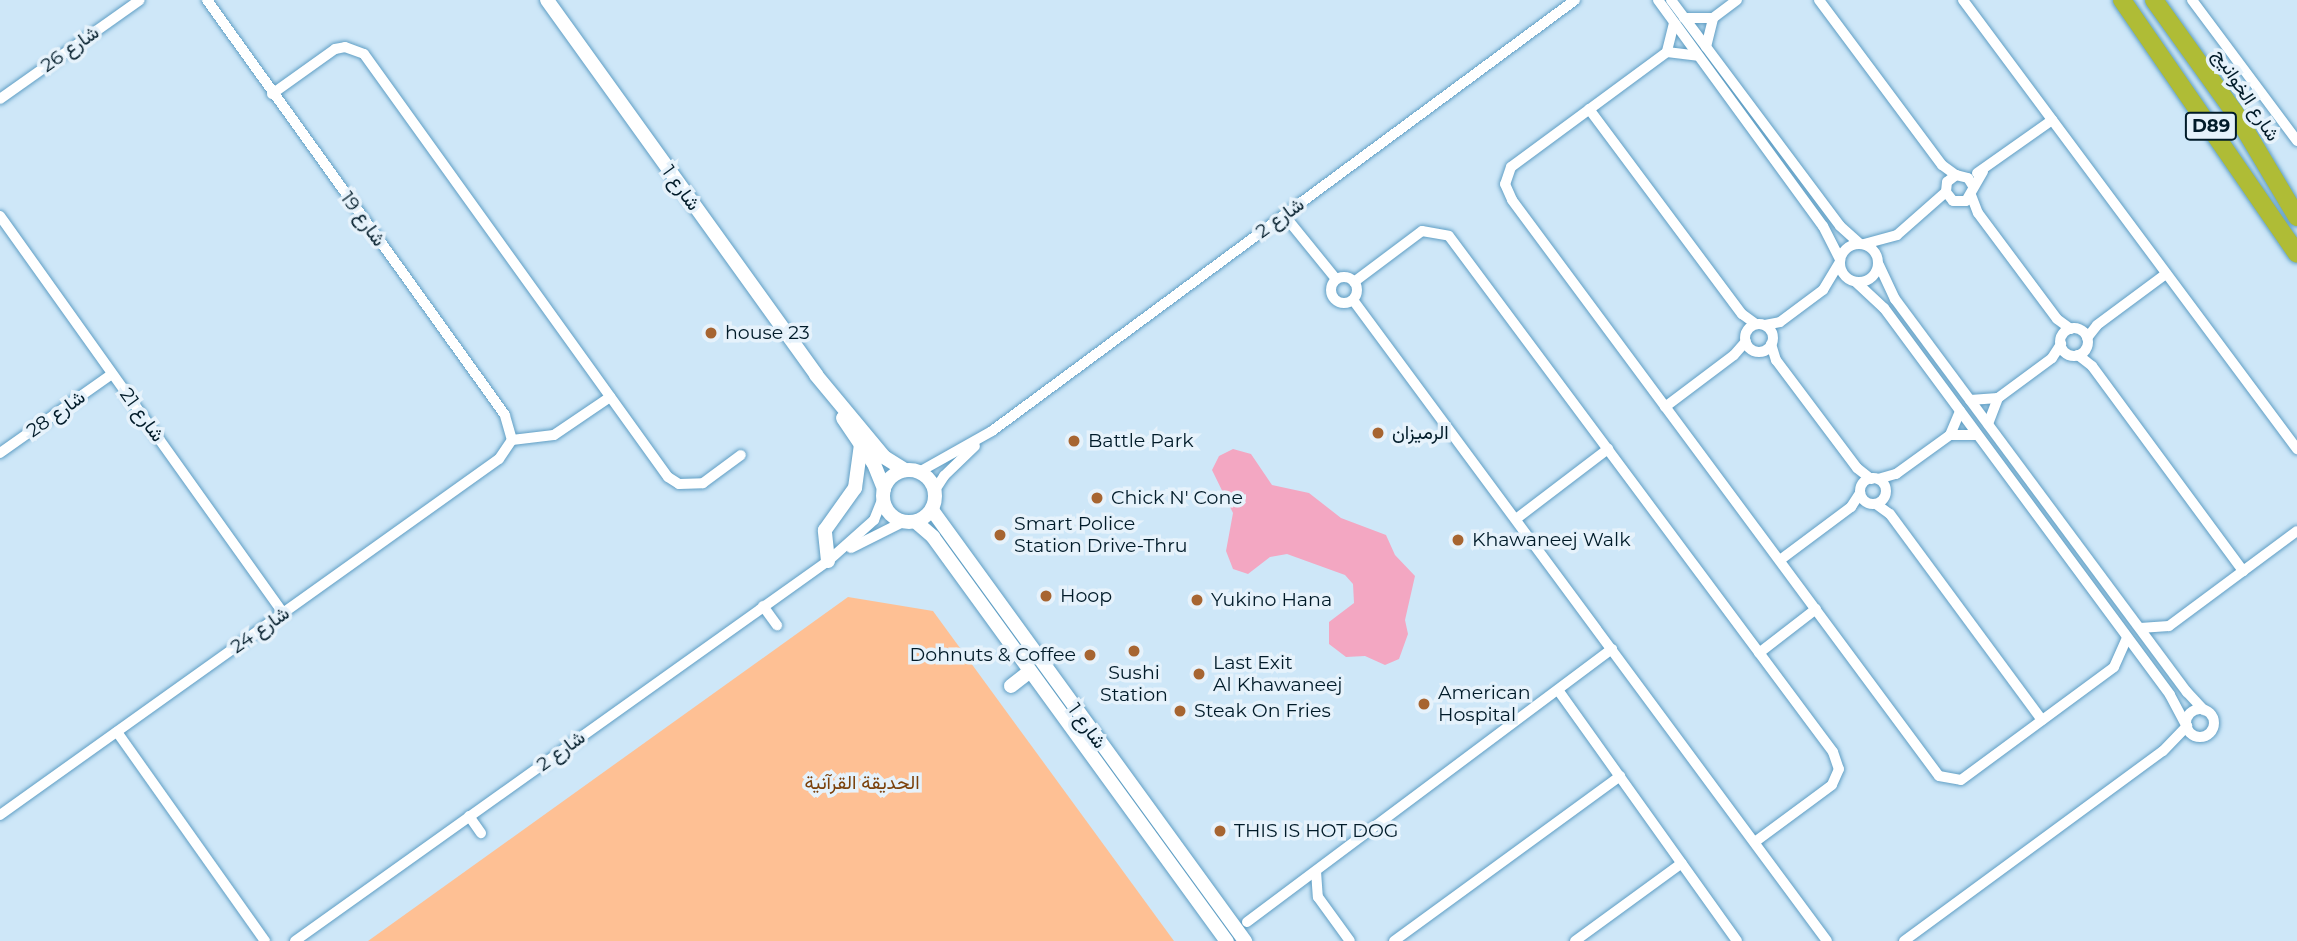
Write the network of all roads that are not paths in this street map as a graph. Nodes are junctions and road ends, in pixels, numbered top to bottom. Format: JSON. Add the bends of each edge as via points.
{"nodes":[{"id":1,"x":140,"y":0,"type":"edge"},
{"id":2,"x":207,"y":0,"type":"edge"},
{"id":3,"x":547,"y":0,"type":"edge"},
{"id":4,"x":1575,"y":0,"type":"edge"},
{"id":5,"x":1658,"y":0,"type":"edge"},
{"id":6,"x":1671,"y":0,"type":"edge"},
{"id":7,"x":1737,"y":0,"type":"edge"},
{"id":8,"x":1819,"y":0,"type":"edge"},
{"id":9,"x":1963,"y":0,"type":"edge"},
{"id":10,"x":2122,"y":0,"type":"edge"},
{"id":11,"x":2154,"y":0,"type":"edge"},
{"id":12,"x":2192,"y":0,"type":"edge"},
{"id":13,"x":1713,"y":18,"type":"junction"},
{"id":14,"x":1679,"y":20,"type":"junction"},
{"id":15,"x":1706,"y":47,"type":"junction"},
{"id":16,"x":1667,"y":52,"type":"junction"},
{"id":17,"x":1699,"y":57,"type":"junction"},
{"id":18,"x":272,"y":94,"type":"junction"},
{"id":19,"x":0,"y":99,"type":"edge"},
{"id":20,"x":1589,"y":109,"type":"junction"},
{"id":21,"x":2052,"y":120,"type":"junction"},
{"id":22,"x":2297,"y":141,"type":"edge"},
{"id":23,"x":1959,"y":189,"type":"junction"},
{"id":24,"x":2279,"y":189,"type":"junction"},
{"id":25,"x":2297,"y":204,"type":"edge"},
{"id":26,"x":1287,"y":213,"type":"junction"},
{"id":27,"x":0,"y":216,"type":"edge"},
{"id":28,"x":2297,"y":217,"type":"edge"},
{"id":29,"x":1897,"y":235,"type":"junction"},
{"id":30,"x":1862,"y":244,"type":"junction"},
{"id":31,"x":2297,"y":254,"type":"edge"},
{"id":32,"x":1840,"y":261,"type":"junction"},
{"id":33,"x":1879,"y":263,"type":"junction"},
{"id":34,"x":2166,"y":274,"type":"junction"},
{"id":35,"x":1336,"y":279,"type":"junction"},
{"id":36,"x":1354,"y":282,"type":"junction"},
{"id":37,"x":1856,"y":282,"type":"junction"},
{"id":38,"x":1823,"y":290,"type":"junction"},
{"id":39,"x":1353,"y":300,"type":"junction"},
{"id":40,"x":1742,"y":314,"type":"junction"},
{"id":41,"x":1780,"y":322,"type":"junction"},
{"id":42,"x":1761,"y":325,"type":"junction"},
{"id":43,"x":1746,"y":337,"type":"junction"},
{"id":44,"x":2074,"y":342,"type":"junction"},
{"id":45,"x":1765,"y":345,"type":"junction"},
{"id":46,"x":1734,"y":355,"type":"junction"},
{"id":47,"x":113,"y":374,"type":"junction"},
{"id":48,"x":816,"y":375,"type":"junction"},
{"id":49,"x":610,"y":397,"type":"junction"},
{"id":50,"x":1998,"y":398,"type":"junction"},
{"id":51,"x":1970,"y":400,"type":"junction"},
{"id":52,"x":1665,"y":407,"type":"junction"},
{"id":53,"x":1960,"y":411,"type":"junction"},
{"id":54,"x":1988,"y":424,"type":"junction"},
{"id":55,"x":986,"y":435,"type":"junction"},
{"id":56,"x":1950,"y":435,"type":"junction"},
{"id":57,"x":1978,"y":435,"type":"junction"},
{"id":58,"x":512,"y":440,"type":"junction"},
{"id":59,"x":860,"y":444,"type":"junction"},
{"id":60,"x":1608,"y":449,"type":"junction"},
{"id":61,"x":2297,"y":449,"type":"edge"},
{"id":62,"x":0,"y":453,"type":"edge"},
{"id":63,"x":741,"y":455,"type":"dead end"},
{"id":64,"x":1857,"y":468,"type":"junction"},
{"id":65,"x":912,"y":471,"type":"junction"},
{"id":66,"x":1896,"y":474,"type":"junction"},
{"id":67,"x":1875,"y":479,"type":"junction"},
{"id":68,"x":935,"y":490,"type":"junction"},
{"id":69,"x":1861,"y":490,"type":"junction"},
{"id":70,"x":883,"y":493,"type":"junction"},
{"id":71,"x":1886,"y":493,"type":"junction"},
{"id":72,"x":1872,"y":503,"type":"junction"},
{"id":73,"x":1851,"y":507,"type":"junction"},
{"id":74,"x":932,"y":510,"type":"junction"},
{"id":75,"x":1890,"y":514,"type":"junction"},
{"id":76,"x":1516,"y":519,"type":"junction"},
{"id":77,"x":909,"y":522,"type":"junction"},
{"id":78,"x":2297,"y":531,"type":"edge"},
{"id":79,"x":1780,"y":560,"type":"junction"},
{"id":80,"x":828,"y":561,"type":"junction"},
{"id":81,"x":2243,"y":572,"type":"junction"},
{"id":82,"x":763,"y":606,"type":"junction"},
{"id":83,"x":1816,"y":610,"type":"junction"},
{"id":84,"x":283,"y":613,"type":"junction"},
{"id":85,"x":777,"y":625,"type":"dead end"},
{"id":86,"x":2169,"y":626,"type":"junction"},
{"id":87,"x":2140,"y":628,"type":"junction"},
{"id":88,"x":2127,"y":638,"type":"junction"},
{"id":89,"x":1612,"y":649,"type":"junction"},
{"id":90,"x":1759,"y":653,"type":"junction"},
{"id":91,"x":2159,"y":654,"type":"junction"},
{"id":92,"x":2146,"y":663,"type":"junction"},
{"id":93,"x":2116,"y":665,"type":"junction"},
{"id":94,"x":1030,"y":671,"type":"junction"},
{"id":95,"x":1011,"y":686,"type":"dead end"},
{"id":96,"x":1558,"y":690,"type":"junction"},
{"id":97,"x":2204,"y":710,"type":"junction"},
{"id":98,"x":2042,"y":720,"type":"junction"},
{"id":99,"x":2187,"y":726,"type":"junction"},
{"id":100,"x":117,"y":732,"type":"junction"},
{"id":101,"x":2198,"y":737,"type":"junction"},
{"id":102,"x":2162,"y":751,"type":"junction"},
{"id":103,"x":1620,"y":776,"type":"junction"},
{"id":104,"x":0,"y":815,"type":"edge"},
{"id":105,"x":469,"y":816,"type":"junction"},
{"id":106,"x":481,"y":833,"type":"dead end"},
{"id":107,"x":1755,"y":842,"type":"junction"},
{"id":108,"x":1682,"y":863,"type":"junction"},
{"id":109,"x":1317,"y":871,"type":"junction"},
{"id":110,"x":1294,"y":888,"type":"junction"},
{"id":111,"x":1318,"y":897,"type":"junction"},
{"id":112,"x":1247,"y":922,"type":"dead end"},
{"id":113,"x":265,"y":941,"type":"edge"},
{"id":114,"x":295,"y":941,"type":"edge"},
{"id":115,"x":1227,"y":941,"type":"edge"},
{"id":116,"x":1245,"y":941,"type":"edge"},
{"id":117,"x":1350,"y":941,"type":"edge"},
{"id":118,"x":1394,"y":941,"type":"edge"},
{"id":119,"x":1575,"y":941,"type":"edge"},
{"id":120,"x":1737,"y":941,"type":"edge"},
{"id":121,"x":1827,"y":941,"type":"edge"},
{"id":122,"x":1904,"y":941,"type":"edge"}],
"edges":[{"from":1,"to":19,"type":"street","name":"شارع 26"},
{"from":2,"to":18,"type":"street","name":"شارع 19"},
{"from":3,"to":48,"type":"street","name":"شارع 1"},
{"from":4,"to":26,"type":"street","name":"شارع 2"},
{"from":5,"to":14,"type":"street"},
{"from":6,"to":14,"type":"street"},
{"from":7,"to":13,"type":"street"},
{"from":8,"to":23,"type":"street"},
{"from":9,"to":21,"type":"street"},
{"from":10,"to":31,"type":"highway","number":"D89"},
{"from":11,"to":24,"type":"highway","name":"شارع الخوانيج","number":"D89","via":[[2235,114]]},
{"from":12,"to":22,"type":"street"},
{"from":13,"to":14,"type":"street"},
{"from":13,"to":15,"type":"street"},
{"from":14,"to":15,"type":"street"},
{"from":14,"to":16,"type":"street"},
{"from":14,"to":17,"type":"street"},
{"from":15,"to":30,"type":"street","via":[[1840,226]]},
{"from":16,"to":17,"type":"street"},
{"from":16,"to":20,"type":"street"},
{"from":17,"to":32,"type":"street","via":[[1823,226]]},
{"from":18,"to":49,"type":"street","via":[[335,49],[345,47],[364,54]]},
{"from":18,"to":58,"type":"street","name":"شارع 19","via":[[505,415]]},
{"from":20,"to":40,"type":"street"},
{"from":20,"to":52,"type":"street","via":[[1511,167],[1507,192]]},
{"from":21,"to":23,"type":"street"},
{"from":21,"to":34,"type":"street"},
{"from":23,"to":29,"type":"street"},
{"from":23,"to":44,"type":"street"},
{"from":24,"to":25,"type":"highway"},
{"from":24,"to":28,"type":"highway","name":"شارع الخوانيج","number":"D89"},
{"from":26,"to":35,"type":"street"},
{"from":26,"to":55,"type":"street","name":"شارع 2"},
{"from":27,"to":47,"type":"street","name":"شارع 21"},
{"from":29,"to":30,"type":"street"},
{"from":29,"to":33,"type":"street"},
{"from":30,"to":32,"type":"street","via":[[1847,248]]},
{"from":30,"to":33,"type":"street"},
{"from":32,"to":37,"type":"street","via":[[1844,275]]},
{"from":32,"to":38,"type":"street"},
{"from":33,"to":37,"type":"street","via":[[1872,278]]},
{"from":33,"to":51,"type":"street","via":[[1890,291]]},
{"from":34,"to":44,"type":"street"},
{"from":34,"to":61,"type":"street"},
{"from":35,"to":36,"type":"street","via":[[1346,277]]},
{"from":35,"to":39,"type":"street","via":[[1331,287],[1334,299],[1342,303]]},
{"from":36,"to":39,"type":"street"},
{"from":36,"to":60,"type":"street","via":[[1422,231],[1449,236]]},
{"from":37,"to":38,"type":"street"},
{"from":37,"to":53,"type":"street","via":[[1878,300]]},
{"from":38,"to":41,"type":"street"},
{"from":39,"to":76,"type":"street"},
{"from":40,"to":42,"type":"street"},
{"from":40,"to":43,"type":"street"},
{"from":41,"to":42,"type":"street"},
{"from":41,"to":45,"type":"street"},
{"from":42,"to":43,"type":"street"},
{"from":42,"to":45,"type":"street"},
{"from":43,"to":45,"type":"street"},
{"from":43,"to":46,"type":"street"},
{"from":44,"to":50,"type":"street"},
{"from":44,"to":81,"type":"street"},
{"from":45,"to":46,"type":"street"},
{"from":45,"to":64,"type":"street"},
{"from":46,"to":52,"type":"street"},
{"from":47,"to":62,"type":"street","name":"شارع 28"},
{"from":47,"to":84,"type":"street","name":"شارع 21"},
{"from":48,"to":59,"type":"street","name":"شارع 1"},
{"from":48,"to":65,"type":"street","name":"شارع 1","via":[[884,457]]},
{"from":49,"to":58,"type":"street","via":[[554,435]]},
{"from":49,"to":63,"type":"street","via":[[661,468],[679,484],[703,483]]},
{"from":50,"to":51,"type":"street"},
{"from":50,"to":54,"type":"street"},
{"from":51,"to":54,"type":"street"},
{"from":52,"to":79,"type":"street"},
{"from":53,"to":56,"type":"street"},
{"from":53,"to":57,"type":"street"},
{"from":54,"to":87,"type":"street"},
{"from":55,"to":65,"type":"street","name":"شارع 2"},
{"from":55,"to":68,"type":"street","name":"شارع 2"},
{"from":56,"to":57,"type":"street"},
{"from":56,"to":66,"type":"street"},
{"from":57,"to":88,"type":"street"},
{"from":58,"to":84,"type":"street","name":"شارع 24","via":[[504,456]]},
{"from":59,"to":70,"type":"street","name":"شارع 1"},
{"from":59,"to":80,"type":"street","via":[[855,488],[825,530]]},
{"from":60,"to":76,"type":"street"},
{"from":60,"to":90,"type":"street"},
{"from":64,"to":67,"type":"street"},
{"from":64,"to":69,"type":"street"},
{"from":65,"to":68,"type":"street"},
{"from":65,"to":70,"type":"street","via":[[890,479]]},
{"from":66,"to":67,"type":"street"},
{"from":66,"to":71,"type":"street"},
{"from":67,"to":69,"type":"street"},
{"from":67,"to":71,"type":"street"},
{"from":68,"to":74,"type":"street"},
{"from":69,"to":72,"type":"street"},
{"from":69,"to":73,"type":"street"},
{"from":70,"to":77,"type":"street","via":[[889,513]]},
{"from":70,"to":80,"type":"street","name":"شارع 2","via":[[874,520]]},
{"from":71,"to":72,"type":"street"},
{"from":71,"to":75,"type":"street"},
{"from":72,"to":73,"type":"street"},
{"from":72,"to":75,"type":"street"},
{"from":73,"to":79,"type":"street"},
{"from":74,"to":77,"type":"street"},
{"from":74,"to":116,"type":"street","name":"شارع 1"},
{"from":75,"to":98,"type":"street"},
{"from":76,"to":89,"type":"street"},
{"from":77,"to":80,"type":"street","name":"شارع 2"},
{"from":77,"to":94,"type":"street","name":"شارع 1","via":[[933,537]]},
{"from":78,"to":81,"type":"street"},
{"from":79,"to":83,"type":"street"},
{"from":80,"to":82,"type":"street","name":"شارع 2"},
{"from":81,"to":86,"type":"street"},
{"from":82,"to":85,"type":"street"},
{"from":82,"to":105,"type":"street","name":"شارع 2"},
{"from":83,"to":90,"type":"street"},
{"from":83,"to":98,"type":"street","via":[[1946,780],[1961,780]]},
{"from":84,"to":100,"type":"street","name":"شارع 24"},
{"from":86,"to":87,"type":"street"},
{"from":86,"to":91,"type":"street"},
{"from":87,"to":91,"type":"street"},
{"from":88,"to":92,"type":"street"},
{"from":88,"to":93,"type":"street"},
{"from":89,"to":96,"type":"street"},
{"from":89,"to":107,"type":"street"},
{"from":90,"to":107,"type":"street","via":[[1833,752],[1839,769],[1832,785]]},
{"from":91,"to":97,"type":"street"},
{"from":92,"to":93,"type":"street"},
{"from":92,"to":99,"type":"street"},
{"from":93,"to":98,"type":"street"},
{"from":94,"to":95,"type":"street"},
{"from":94,"to":115,"type":"street","name":"شارع 1"},
{"from":96,"to":103,"type":"street"},
{"from":96,"to":109,"type":"street"},
{"from":97,"to":99,"type":"street","via":[[2193,711]]},
{"from":97,"to":101,"type":"street","via":[[2213,716],[2214,727],[2208,735]]},
{"from":99,"to":101,"type":"street"},
{"from":99,"to":102,"type":"street"},
{"from":100,"to":104,"type":"street","name":"شارع 24"},
{"from":100,"to":113,"type":"street"},
{"from":101,"to":102,"type":"street"},
{"from":102,"to":122,"type":"street"},
{"from":103,"to":108,"type":"street"},
{"from":103,"to":118,"type":"street"},
{"from":105,"to":106,"type":"street"},
{"from":105,"to":114,"type":"street","name":"شارع 2"},
{"from":107,"to":121,"type":"street"},
{"from":108,"to":119,"type":"street"},
{"from":108,"to":120,"type":"street"},
{"from":109,"to":110,"type":"street"},
{"from":109,"to":111,"type":"street"},
{"from":110,"to":111,"type":"street"},
{"from":110,"to":112,"type":"street"},
{"from":111,"to":117,"type":"street"}]}
